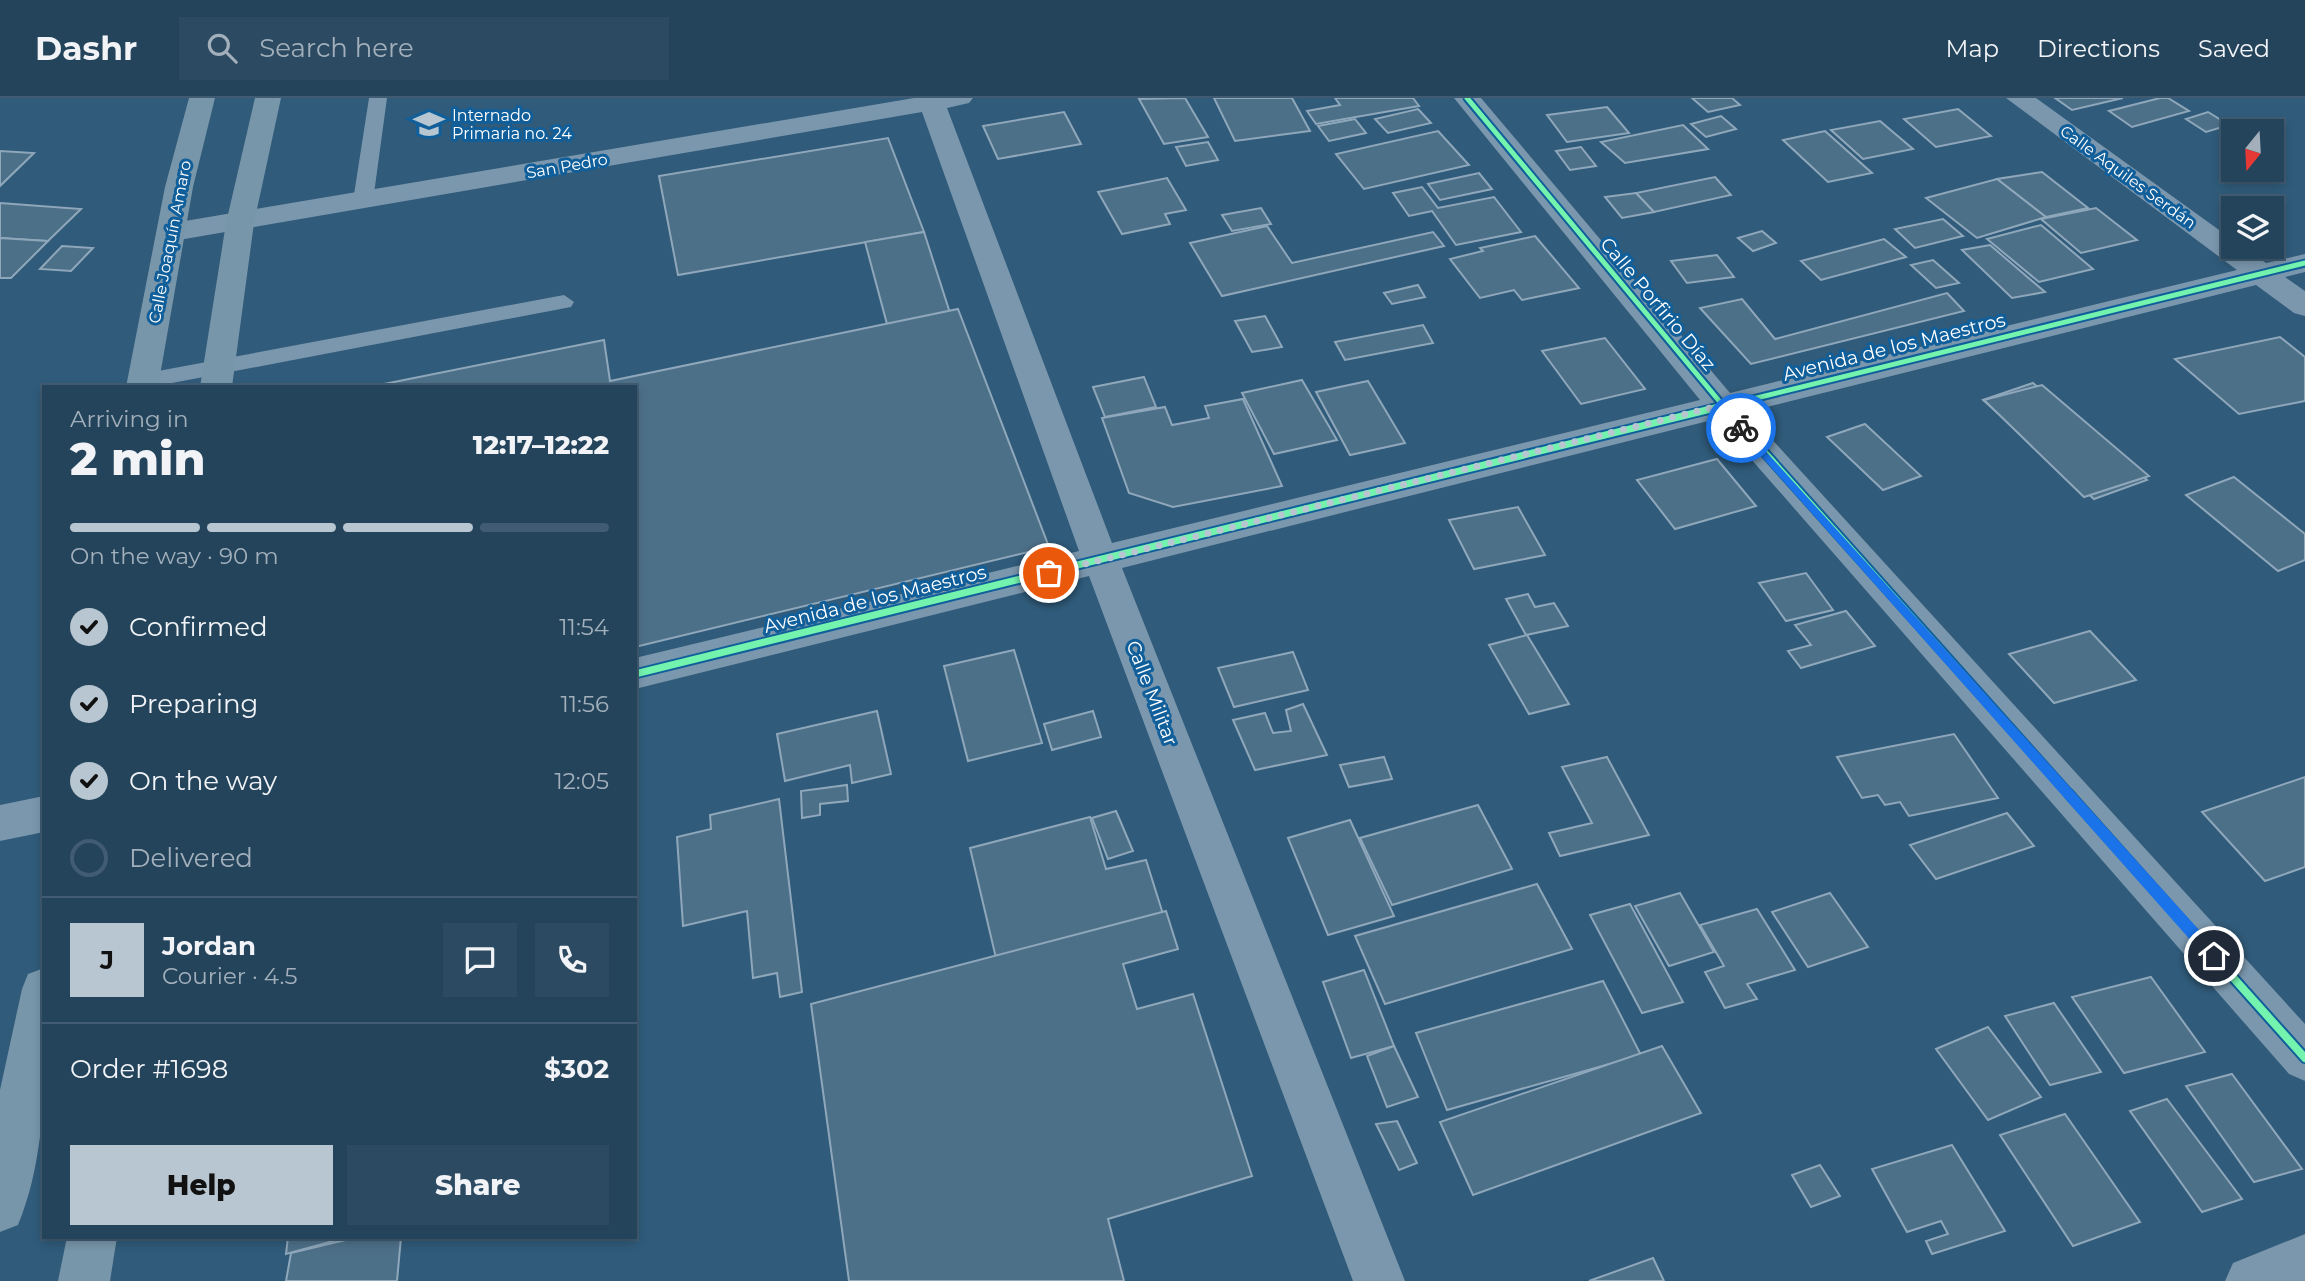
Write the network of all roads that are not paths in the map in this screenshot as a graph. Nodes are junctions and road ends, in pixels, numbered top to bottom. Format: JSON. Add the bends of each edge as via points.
{"nodes":[{"id":1,"x":201,"y":98,"type":"edge"},
{"id":2,"x":268,"y":98,"type":"edge"},
{"id":3,"x":378,"y":98,"type":"edge"},
{"id":4,"x":1467,"y":98,"type":"edge"},
{"id":5,"x":2019,"y":98,"type":"edge"},
{"id":6,"x":946,"y":101,"type":"edge"},
{"id":7,"x":363,"y":201,"type":"junction"},
{"id":8,"x":240,"y":223,"type":"junction"},
{"id":9,"x":173,"y":232,"type":"junction"},
{"id":10,"x":2305,"y":263,"type":"edge"},
{"id":11,"x":2261,"y":274,"type":"junction"},
{"id":12,"x":564,"y":302,"type":"dead end"},
{"id":13,"x":2305,"y":306,"type":"edge"},
{"id":14,"x":217,"y":375,"type":"edge"},
{"id":15,"x":142,"y":384,"type":"edge"},
{"id":16,"x":1722,"y":405,"type":"junction"},
{"id":17,"x":1101,"y":561,"type":"junction"},
{"id":18,"x":637,"y":674,"type":"edge"},
{"id":19,"x":42,"y":814,"type":"edge"},
{"id":20,"x":0,"y":823,"type":"edge"},
{"id":21,"x":42,"y":999,"type":"edge"},
{"id":22,"x":2305,"y":1058,"type":"edge"},
{"id":23,"x":0,"y":1207,"type":"edge"},
{"id":24,"x":92,"y":1239,"type":"edge"},
{"id":25,"x":2305,"y":1259,"type":"edge"},
{"id":26,"x":84,"y":1281,"type":"edge"},
{"id":27,"x":1379,"y":1281,"type":"edge"},
{"id":28,"x":2251,"y":1281,"type":"edge"}],
"edges":[{"from":1,"to":9,"type":"main road","name":"Calle Joaquín Amaro"},
{"from":2,"to":8,"type":"main road"},
{"from":3,"to":7,"type":"lane"},
{"from":4,"to":16,"type":"street","name":"Calle Porfirio Díaz"},
{"from":5,"to":11,"type":"street","name":"Calle Aquiles Serdán"},
{"from":6,"to":7,"type":"street","name":"San Pedro"},
{"from":6,"to":17,"type":"street","name":"Calle Militar"},
{"from":7,"to":8,"type":"street","name":"San Pedro"},
{"from":8,"to":9,"type":"street","name":"San Pedro"},
{"from":8,"to":14,"type":"main road"},
{"from":9,"to":15,"type":"main road","name":"Calle Joaquín Amaro"},
{"from":10,"to":11,"type":"street","name":"Avenida de los Maestros"},
{"from":11,"to":13,"type":"street","name":"Calle Aquiles Serdán"},
{"from":11,"to":16,"type":"street","name":"Avenida de los Maestros"},
{"from":12,"to":14,"type":"lane"},
{"from":14,"to":15,"type":"lane"},
{"from":16,"to":17,"type":"street","name":"Avenida de los Maestros"},
{"from":16,"to":22,"type":"street","name":"Calle Porfirio Díaz"},
{"from":17,"to":18,"type":"street","name":"Avenida de los Maestros"},
{"from":17,"to":27,"type":"street","name":"Calle Militar"},
{"from":19,"to":20,"type":"street"},
{"from":21,"to":23,"type":"main road"},
{"from":24,"to":26,"type":"main road"},
{"from":25,"to":28,"type":"street"}]}
